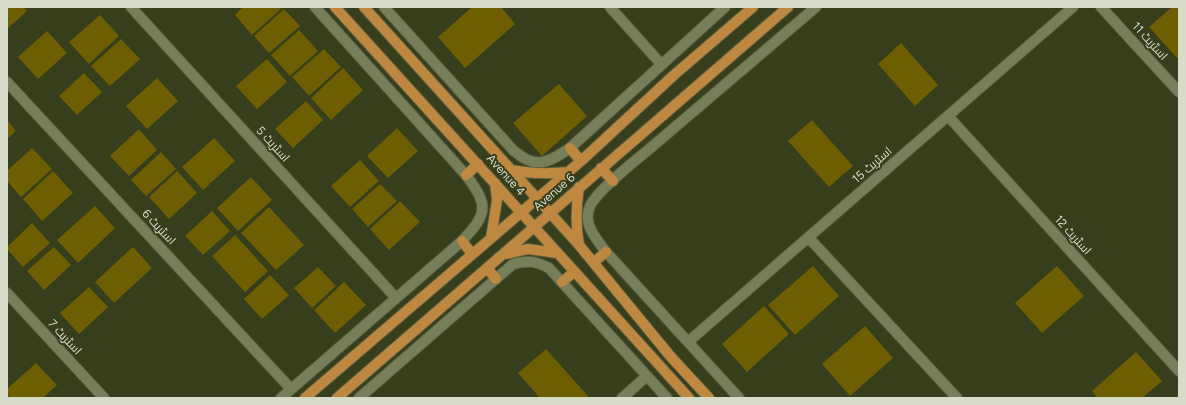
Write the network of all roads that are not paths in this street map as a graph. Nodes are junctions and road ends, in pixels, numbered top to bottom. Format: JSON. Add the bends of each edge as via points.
{"nodes":[{"id":1,"x":131,"y":7,"type":"edge"},
{"id":2,"x":315,"y":7,"type":"edge"},
{"id":3,"x":335,"y":7,"type":"edge"},
{"id":4,"x":364,"y":7,"type":"edge"},
{"id":5,"x":384,"y":7,"type":"edge"},
{"id":6,"x":610,"y":7,"type":"edge"},
{"id":7,"x":725,"y":7,"type":"edge"},
{"id":8,"x":754,"y":7,"type":"edge"},
{"id":9,"x":788,"y":7,"type":"edge"},
{"id":10,"x":816,"y":7,"type":"edge"},
{"id":11,"x":1073,"y":7,"type":"edge"},
{"id":12,"x":1101,"y":7,"type":"edge"},
{"id":13,"x":661,"y":64,"type":"junction"},
{"id":14,"x":7,"y":82,"type":"edge"},
{"id":15,"x":1179,"y":92,"type":"edge"},
{"id":16,"x":948,"y":116,"type":"junction"},
{"id":17,"x":570,"y":148,"type":"junction"},
{"id":18,"x":581,"y":161,"type":"junction"},
{"id":19,"x":478,"y":164,"type":"junction"},
{"id":20,"x":601,"y":168,"type":"junction"},
{"id":21,"x":511,"y":170,"type":"junction"},
{"id":22,"x":569,"y":172,"type":"junction"},
{"id":23,"x":466,"y":175,"type":"junction"},
{"id":24,"x":613,"y":181,"type":"junction"},
{"id":25,"x":495,"y":183,"type":"junction"},
{"id":26,"x":579,"y":187,"type":"junction"},
{"id":27,"x":537,"y":199,"type":"junction"},
{"id":28,"x":522,"y":212,"type":"junction"},
{"id":29,"x":550,"y":213,"type":"junction"},
{"id":30,"x":534,"y":227,"type":"junction"},
{"id":31,"x":492,"y":238,"type":"junction"},
{"id":32,"x":809,"y":238,"type":"junction"},
{"id":33,"x":462,"y":241,"type":"junction"},
{"id":34,"x":579,"y":244,"type":"junction"},
{"id":35,"x":557,"y":252,"type":"junction"},
{"id":36,"x":606,"y":252,"type":"junction"},
{"id":37,"x":472,"y":254,"type":"junction"},
{"id":38,"x":502,"y":256,"type":"junction"},
{"id":39,"x":594,"y":262,"type":"junction"},
{"id":40,"x":487,"y":268,"type":"junction"},
{"id":41,"x":574,"y":272,"type":"junction"},
{"id":42,"x":496,"y":279,"type":"junction"},
{"id":43,"x":562,"y":282,"type":"junction"},
{"id":44,"x":7,"y":293,"type":"edge"},
{"id":45,"x":396,"y":298,"type":"junction"},
{"id":46,"x":688,"y":342,"type":"junction"},
{"id":47,"x":1179,"y":371,"type":"edge"},
{"id":48,"x":647,"y":376,"type":"junction"},
{"id":49,"x":291,"y":389,"type":"junction"},
{"id":50,"x":104,"y":398,"type":"edge"},
{"id":51,"x":281,"y":398,"type":"edge"},
{"id":52,"x":305,"y":398,"type":"edge"},
{"id":53,"x":337,"y":398,"type":"edge"},
{"id":54,"x":360,"y":398,"type":"edge"},
{"id":55,"x":622,"y":398,"type":"edge"},
{"id":56,"x":667,"y":398,"type":"edge"},
{"id":57,"x":688,"y":398,"type":"edge"},
{"id":58,"x":709,"y":398,"type":"edge"},
{"id":59,"x":739,"y":398,"type":"edge"},
{"id":60,"x":957,"y":398,"type":"edge"}],
"edges":[{"from":1,"to":45,"type":"street","name":"اسٹریٹ 5"},
{"from":2,"to":23,"type":"street"},
{"from":3,"to":19,"type":"main road","name":"Avenue 4"},
{"from":4,"to":21,"type":"main road","name":"Avenue 4"},
{"from":5,"to":17,"type":"street","via":[[521,157],[538,163],[556,158]]},
{"from":6,"to":13,"type":"street"},
{"from":7,"to":13,"type":"street"},
{"from":8,"to":18,"type":"main road","name":"Avenue 6","via":[[674,75]]},
{"from":9,"to":20,"type":"main road","name":"Avenue 6"},
{"from":10,"to":24,"type":"street"},
{"from":11,"to":16,"type":"street","name":"اسٹریٹ 15"},
{"from":12,"to":15,"type":"street","name":"اسٹریٹ 11"},
{"from":13,"to":17,"type":"street"},
{"from":14,"to":49,"type":"street","name":"اسٹریٹ 6"},
{"from":16,"to":32,"type":"street","name":"اسٹریٹ 15"},
{"from":16,"to":47,"type":"street","name":"اسٹریٹ 12"},
{"from":17,"to":18,"type":"main road"},
{"from":18,"to":22,"type":"main road","name":"Avenue 6"},
{"from":19,"to":23,"type":"main road"},
{"from":19,"to":25,"type":"main road","name":"Avenue 4"},
{"from":20,"to":24,"type":"main road"},
{"from":20,"to":26,"type":"main road","name":"Avenue 6"},
{"from":21,"to":22,"type":"main road","via":[[530,174]]},
{"from":21,"to":27,"type":"main road","name":"Avenue 4"},
{"from":22,"to":27,"type":"main road","name":"Avenue 6"},
{"from":23,"to":33,"type":"street","via":[[481,196],[483,206],[479,221]]},
{"from":24,"to":36,"type":"street","via":[[596,197],[588,213],[589,227]]},
{"from":25,"to":28,"type":"main road","name":"Avenue 4"},
{"from":25,"to":31,"type":"main road","via":[[497,200]]},
{"from":26,"to":29,"type":"main road","name":"Avenue 6"},
{"from":26,"to":34,"type":"main road","via":[[576,226]]},
{"from":27,"to":28,"type":"main road","name":"Avenue 6"},
{"from":27,"to":29,"type":"main road","name":"Avenue 4"},
{"from":28,"to":30,"type":"main road","name":"Avenue 4"},
{"from":28,"to":31,"type":"main road","name":"Avenue 6"},
{"from":29,"to":30,"type":"main road","name":"Avenue 6"},
{"from":29,"to":34,"type":"main road","name":"Avenue 4"},
{"from":30,"to":35,"type":"main road","name":"Avenue 4"},
{"from":30,"to":38,"type":"main road","name":"Avenue 6"},
{"from":31,"to":37,"type":"main road","name":"Avenue 6"},
{"from":32,"to":46,"type":"street","name":"اسٹریٹ 15"},
{"from":32,"to":60,"type":"street"},
{"from":33,"to":37,"type":"main road"},
{"from":33,"to":45,"type":"street"},
{"from":34,"to":39,"type":"main road","name":"Avenue 4"},
{"from":35,"to":38,"type":"main road","via":[[528,249]]},
{"from":35,"to":41,"type":"main road","name":"Avenue 4"},
{"from":36,"to":39,"type":"main road"},
{"from":36,"to":46,"type":"street"},
{"from":37,"to":52,"type":"main road","name":"Avenue 6"},
{"from":38,"to":40,"type":"main road","name":"Avenue 6"},
{"from":39,"to":58,"type":"main road","name":"Avenue 4","via":[[671,357]]},
{"from":40,"to":42,"type":"main road"},
{"from":40,"to":53,"type":"main road","name":"Avenue 6"},
{"from":41,"to":43,"type":"main road"},
{"from":41,"to":57,"type":"main road","name":"Avenue 4"},
{"from":42,"to":43,"type":"street","via":[[513,264],[531,261],[549,268]]},
{"from":42,"to":54,"type":"street"},
{"from":43,"to":48,"type":"street"},
{"from":44,"to":50,"type":"street","name":"اسٹریٹ 7"},
{"from":45,"to":49,"type":"street"},
{"from":46,"to":59,"type":"street"},
{"from":48,"to":55,"type":"street"},
{"from":48,"to":56,"type":"street"},
{"from":49,"to":51,"type":"street"}]}
